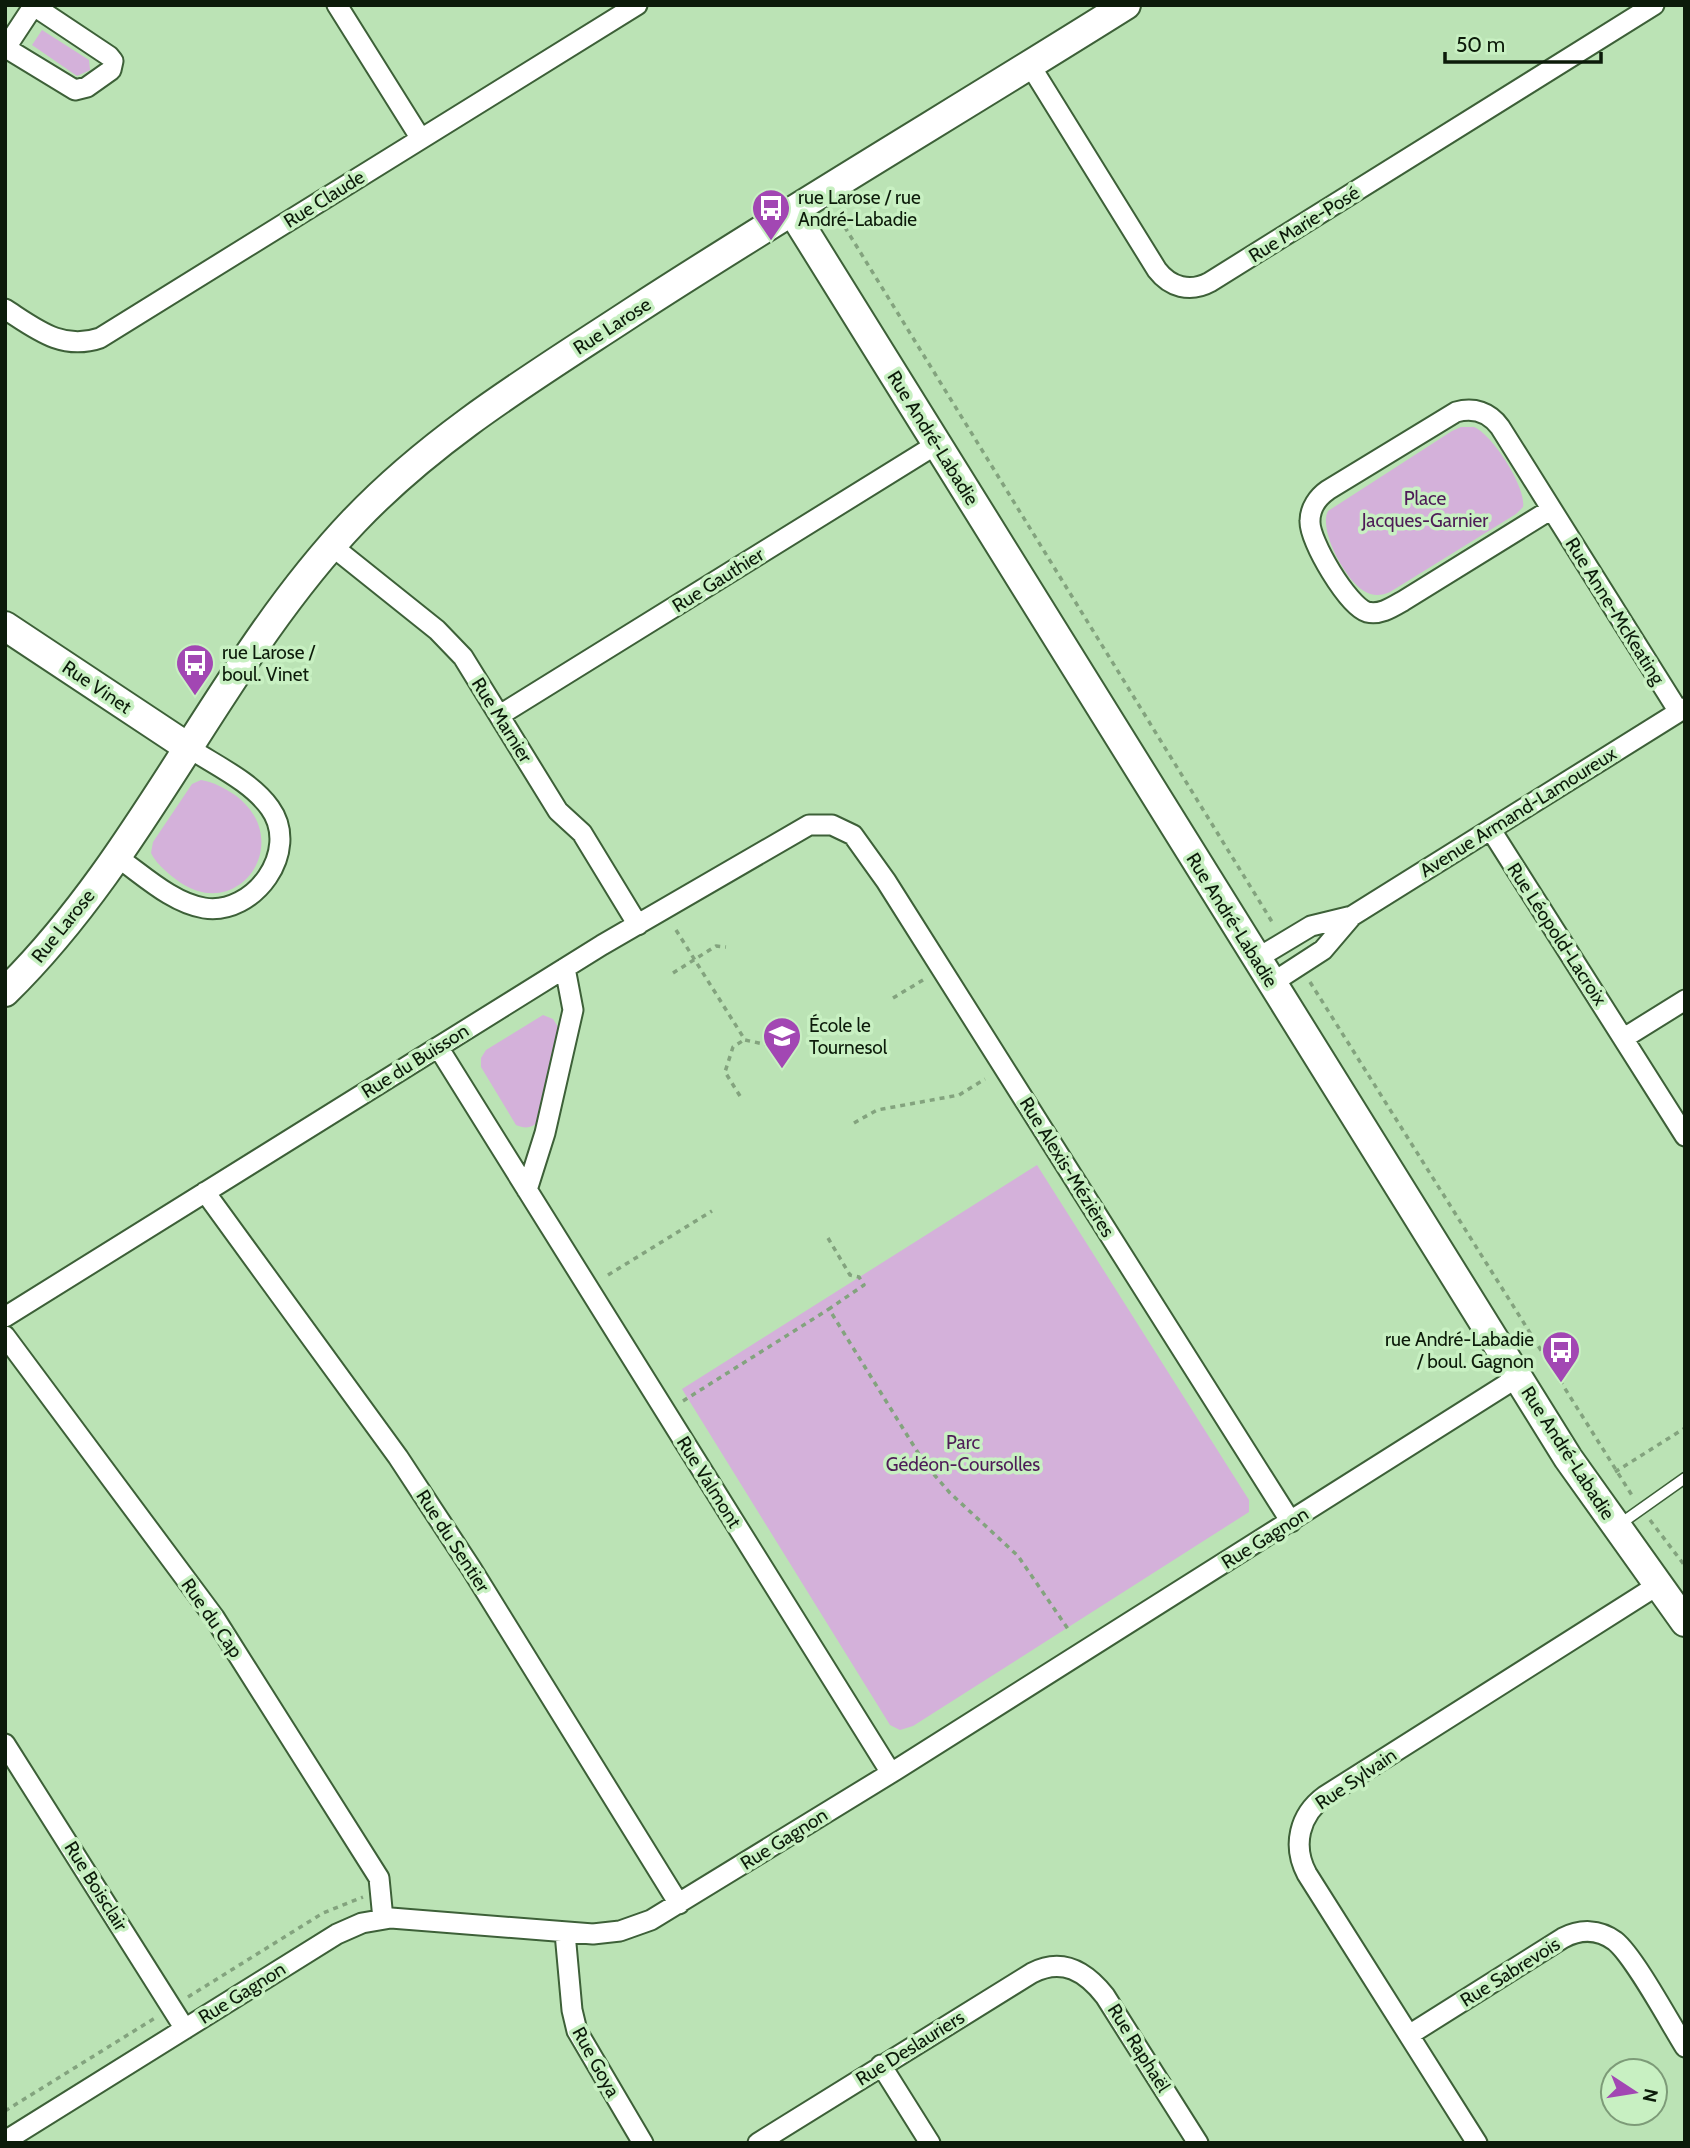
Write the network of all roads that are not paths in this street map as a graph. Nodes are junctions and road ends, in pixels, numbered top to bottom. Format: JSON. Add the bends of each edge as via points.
{"nodes":[{"id":1,"x":337,"y":5,"type":"edge"},
{"id":2,"x":637,"y":5,"type":"edge"},
{"id":3,"x":1126,"y":5,"type":"edge"},
{"id":4,"x":1654,"y":5,"type":"edge"},
{"id":5,"x":34,"y":6,"type":"edge"},
{"id":6,"x":6,"y":48,"type":"edge"},
{"id":7,"x":1030,"y":65,"type":"junction"},
{"id":8,"x":421,"y":139,"type":"junction"},
{"id":9,"x":792,"y":211,"type":"junction"},
{"id":10,"x":5,"y":309,"type":"edge"},
{"id":11,"x":937,"y":444,"type":"junction"},
{"id":12,"x":1550,"y":510,"type":"junction"},
{"id":13,"x":332,"y":546,"type":"junction"},
{"id":14,"x":5,"y":626,"type":"edge"},
{"id":15,"x":1682,"y":710,"type":"edge"},
{"id":16,"x":500,"y":715,"type":"junction"},
{"id":17,"x":189,"y":748,"type":"junction"},
{"id":18,"x":832,"y":825,"type":"joint"},
{"id":19,"x":1491,"y":830,"type":"junction"},
{"id":20,"x":117,"y":857,"type":"junction"},
{"id":21,"x":1352,"y":916,"type":"junction"},
{"id":22,"x":638,"y":925,"type":"junction"},
{"id":23,"x":1256,"y":958,"type":"junction"},
{"id":24,"x":565,"y":968,"type":"junction"},
{"id":25,"x":10,"y":977,"type":"edge"},
{"id":26,"x":1272,"y":983,"type":"junction"},
{"id":27,"x":1685,"y":1000,"type":"edge"},
{"id":28,"x":1624,"y":1038,"type":"junction"},
{"id":29,"x":438,"y":1047,"type":"junction"},
{"id":30,"x":1685,"y":1136,"type":"edge"},
{"id":31,"x":527,"y":1190,"type":"junction"},
{"id":32,"x":205,"y":1192,"type":"junction"},
{"id":33,"x":5,"y":1317,"type":"edge"},
{"id":34,"x":5,"y":1336,"type":"edge"},
{"id":35,"x":1518,"y":1377,"type":"junction"},
{"id":36,"x":1685,"y":1478,"type":"edge"},
{"id":37,"x":1291,"y":1522,"type":"junction"},
{"id":38,"x":1616,"y":1527,"type":"junction"},
{"id":39,"x":1658,"y":1586,"type":"junction"},
{"id":40,"x":1685,"y":1622,"type":"edge"},
{"id":41,"x":5,"y":1744,"type":"edge"},
{"id":42,"x":891,"y":1773,"type":"junction"},
{"id":43,"x":679,"y":1904,"type":"junction"},
{"id":44,"x":383,"y":1919,"type":"junction"},
{"id":45,"x":565,"y":1933,"type":"junction"},
{"id":46,"x":1067,"y":1967,"type":"joint"},
{"id":47,"x":185,"y":2029,"type":"junction"},
{"id":48,"x":1409,"y":2035,"type":"junction"},
{"id":49,"x":1685,"y":2047,"type":"edge"},
{"id":50,"x":881,"y":2065,"type":"junction"},
{"id":51,"x":5,"y":2141,"type":"edge"},
{"id":52,"x":643,"y":2143,"type":"edge"},
{"id":53,"x":758,"y":2143,"type":"edge"},
{"id":54,"x":930,"y":2143,"type":"edge"},
{"id":55,"x":1198,"y":2143,"type":"edge"},
{"id":56,"x":1477,"y":2143,"type":"edge"}],
"edges":[{"from":1,"to":8,"type":"street"},
{"from":2,"to":8,"type":"street","name":"Rue Claude"},
{"from":3,"to":7,"type":"street","name":"Rue Larose"},
{"from":4,"to":7,"type":"street","name":"Rue Marie-Posé","via":[[1210,282],[1191,288],[1171,284],[1157,270]]},
{"from":5,"to":6,"type":"street"},
{"from":5,"to":6,"type":"street","via":[[109,56],[111,70],[75,90]]},
{"from":7,"to":9,"type":"street","name":"Rue Larose"},
{"from":8,"to":10,"type":"street","name":"Rue Claude","via":[[100,338],[58,341]]},
{"from":9,"to":11,"type":"street","name":"Rue André-Labadie"},
{"from":9,"to":13,"type":"street","name":"Rue Larose","via":[[477,414],[399,477]]},
{"from":11,"to":16,"type":"street","name":"Rue Gauthier"},
{"from":11,"to":23,"type":"street","name":"Rue André-Labadie"},
{"from":12,"to":12,"type":"street","name":"Rue Anne-McKeating","via":[[1496,422],[1468,410],[1451,415],[1323,493],[1314,504],[1310,524],[1316,544],[1352,603],[1368,612],[1380,612]]},
{"from":12,"to":15,"type":"street","name":"Rue Anne-McKeating"},
{"from":13,"to":16,"type":"street","name":"Rue Marnier","via":[[446,638]]},
{"from":13,"to":17,"type":"street","name":"Rue Larose","via":[[285,606]]},
{"from":14,"to":17,"type":"street","name":"Rue Vinet"},
{"from":15,"to":19,"type":"street","name":"Avenue Armand-Lamoureux"},
{"from":16,"to":22,"type":"street","name":"Rue Marnier","via":[[558,811],[582,834]]},
{"from":17,"to":20,"type":"street","name":"Rue Larose"},
{"from":17,"to":20,"type":"street","via":[[258,795],[275,816],[278,854],[264,883],[234,906],[202,908],[172,895]]},
{"from":18,"to":22,"type":"street","name":"Rue du Buisson","via":[[809,825],[794,831]]},
{"from":18,"to":37,"type":"street","name":"Rue Alexis-Mézières","via":[[858,841],[886,881]]},
{"from":19,"to":21,"type":"street","name":"Avenue Armand-Lamoureux"},
{"from":19,"to":28,"type":"street","name":"Rue Léopold-Lacroix"},
{"from":20,"to":25,"type":"street","name":"Rue Larose","via":[[66,925]]},
{"from":21,"to":23,"type":"street","name":"Avenue Armand-Lamoureux","via":[[1311,926]]},
{"from":21,"to":26,"type":"street","name":"Avenue Armand-Lamoureux","via":[[1323,950]]},
{"from":22,"to":24,"type":"street","name":"Rue du Buisson"},
{"from":23,"to":26,"type":"street","name":"Rue André-Labadie"},
{"from":24,"to":29,"type":"street","name":"Rue du Buisson"},
{"from":24,"to":31,"type":"street","via":[[573,1010]]},
{"from":26,"to":35,"type":"street","name":"Rue André-Labadie"},
{"from":27,"to":28,"type":"street"},
{"from":28,"to":30,"type":"street","name":"Rue Léopold-Lacroix"},
{"from":29,"to":31,"type":"street","name":"Rue Valmont"},
{"from":29,"to":32,"type":"street","name":"Rue du Buisson"},
{"from":31,"to":42,"type":"street","name":"Rue Valmont"},
{"from":32,"to":33,"type":"street","name":"Rue du Buisson"},
{"from":32,"to":43,"type":"street","name":"Rue du Sentier","via":[[405,1468]]},
{"from":34,"to":44,"type":"street","name":"Rue du Cap","via":[[214,1617],[379,1878]]},
{"from":35,"to":37,"type":"street","name":"Rue Gagnon"},
{"from":35,"to":38,"type":"street","name":"Rue André-Labadie"},
{"from":36,"to":38,"type":"lane"},
{"from":37,"to":42,"type":"street","name":"Rue Gagnon"},
{"from":38,"to":39,"type":"street","name":"Rue André-Labadie"},
{"from":39,"to":40,"type":"street","name":"Rue André-Labadie"},
{"from":39,"to":48,"type":"street","name":"Rue Sylvain","via":[[1325,1796],[1304,1820],[1299,1843],[1304,1867]]},
{"from":41,"to":47,"type":"street","name":"Rue Boisclair"},
{"from":42,"to":43,"type":"street","name":"Rue Gagnon"},
{"from":43,"to":45,"type":"street","name":"Rue Gagnon","via":[[620,1931]]},
{"from":44,"to":45,"type":"street","name":"Rue Gagnon"},
{"from":44,"to":47,"type":"street","name":"Rue Gagnon","via":[[337,1934]]},
{"from":45,"to":52,"type":"street","name":"Rue Goya","via":[[577,2031]]},
{"from":46,"to":50,"type":"street","name":"Rue Deslauriers","via":[[1045,1967],[1032,1973]]},
{"from":46,"to":55,"type":"street","name":"Rue Raphaël","via":[[1087,1975],[1105,1996]]},
{"from":47,"to":51,"type":"street","name":"Rue Gagnon"},
{"from":48,"to":49,"type":"street","name":"Rue Sabrevois","via":[[1563,1938],[1590,1931],[1604,1934],[1621,1947]]},
{"from":48,"to":56,"type":"street","name":"Rue Sylvain"},
{"from":50,"to":53,"type":"street","name":"Rue Deslauriers"},
{"from":50,"to":54,"type":"street"}]}
